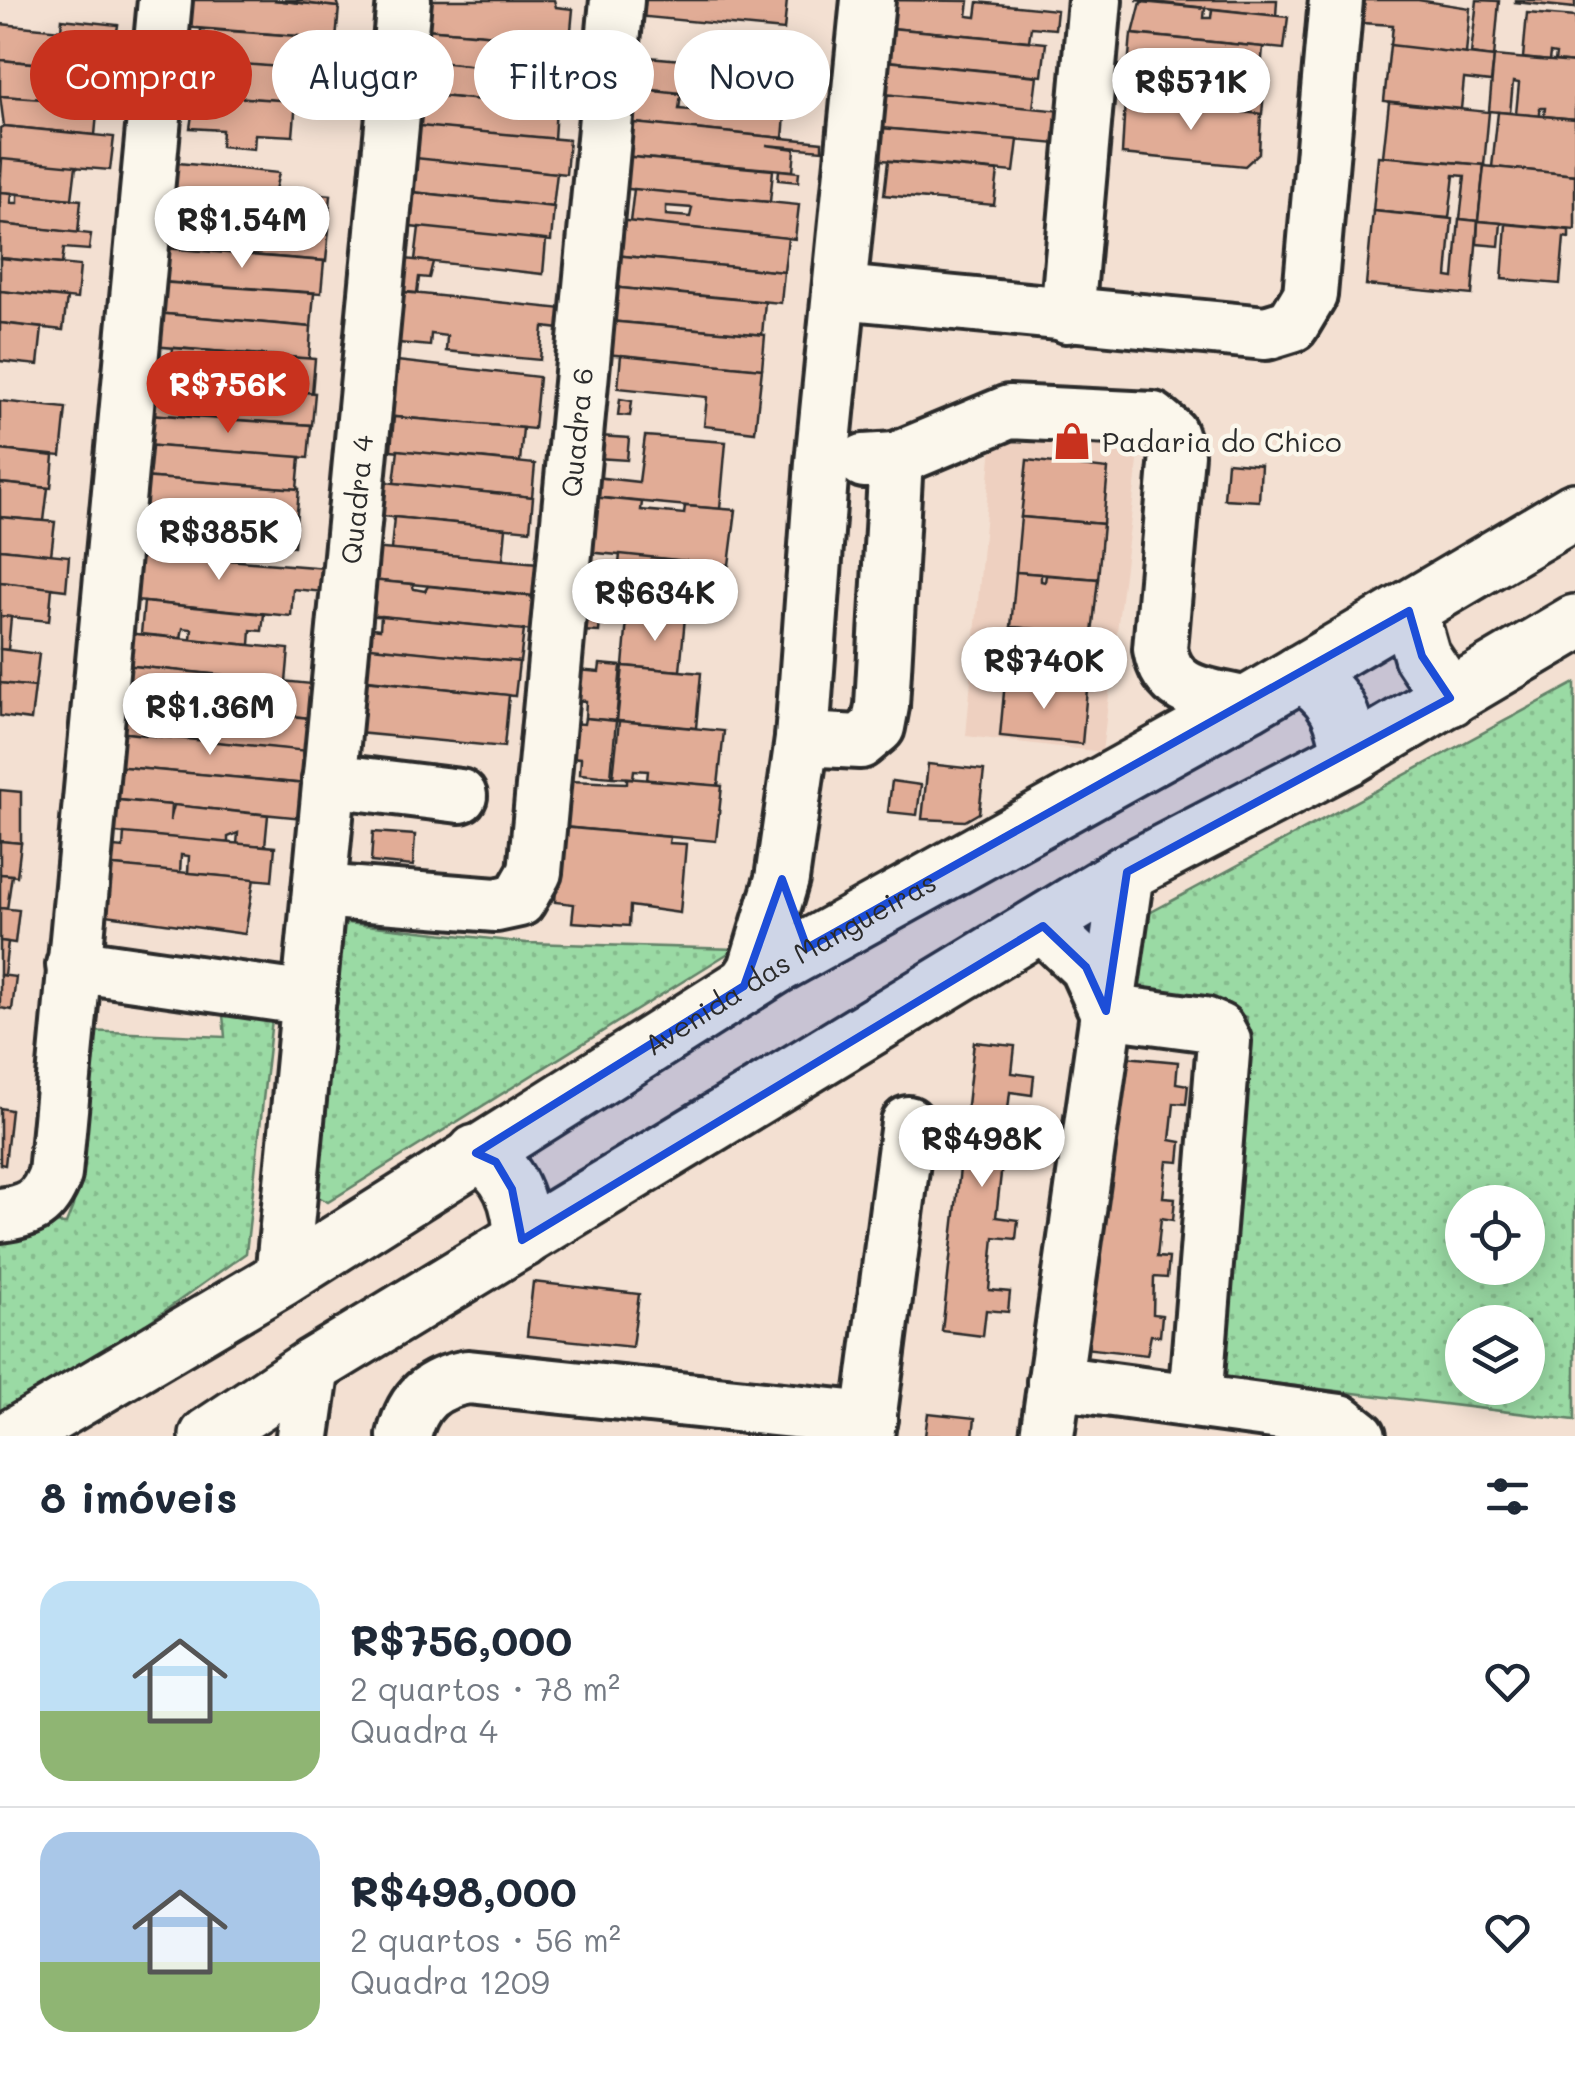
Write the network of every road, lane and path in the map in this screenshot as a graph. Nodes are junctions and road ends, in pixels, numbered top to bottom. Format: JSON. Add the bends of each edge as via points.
{"nodes":[{"id":1,"x":165,"y":0,"type":"edge"},
{"id":2,"x":404,"y":0,"type":"edge"},
{"id":3,"x":616,"y":0,"type":"edge"},
{"id":4,"x":868,"y":0,"type":"edge"},
{"id":5,"x":1095,"y":0,"type":"edge"},
{"id":6,"x":1336,"y":0,"type":"edge"},
{"id":7,"x":841,"y":292,"type":"junction"},
{"id":8,"x":1066,"y":316,"type":"junction"},
{"id":9,"x":896,"y":459,"type":"junction"},
{"id":10,"x":822,"y":464,"type":"junction"},
{"id":11,"x":1575,"y":511,"type":"edge"},
{"id":12,"x":1409,"y":612,"type":"junction"},
{"id":13,"x":1575,"y":623,"type":"edge"},
{"id":14,"x":1300,"y":673,"type":"junction"},
{"id":15,"x":1450,"y":698,"type":"junction"},
{"id":16,"x":1248,"y":704,"type":"junction"},
{"id":17,"x":802,"y":738,"type":"junction"},
{"id":18,"x":1350,"y":756,"type":"junction"},
{"id":19,"x":330,"y":780,"type":"junction"},
{"id":20,"x":460,"y":796,"type":"dead end"},
{"id":21,"x":1127,"y":872,"type":"junction"},
{"id":22,"x":782,"y":879,"type":"junction"},
{"id":23,"x":318,"y":891,"type":"junction"},
{"id":24,"x":1043,"y":926,"type":"junction"},
{"id":25,"x":807,"y":948,"type":"junction"},
{"id":26,"x":73,"y":966,"type":"junction"},
{"id":27,"x":744,"y":986,"type":"junction"},
{"id":28,"x":309,"y":998,"type":"junction"},
{"id":29,"x":1106,"y":1010,"type":"junction"},
{"id":30,"x":524,"y":1122,"type":"junction"},
{"id":31,"x":908,"y":1123,"type":"dead end"},
{"id":32,"x":476,"y":1153,"type":"junction"},
{"id":33,"x":291,"y":1198,"type":"junction"},
{"id":34,"x":576,"y":1207,"type":"junction"},
{"id":35,"x":0,"y":1215,"type":"edge"},
{"id":36,"x":344,"y":1238,"type":"junction"},
{"id":37,"x":522,"y":1240,"type":"junction"},
{"id":38,"x":282,"y":1278,"type":"junction"},
{"id":39,"x":313,"y":1366,"type":"junction"},
{"id":40,"x":1054,"y":1382,"type":"junction"},
{"id":41,"x":1196,"y":1402,"type":"junction"},
{"id":42,"x":239,"y":1428,"type":"edge"},
{"id":43,"x":868,"y":1428,"type":"edge"},
{"id":44,"x":15,"y":1436,"type":"edge"},
{"id":45,"x":303,"y":1436,"type":"edge"},
{"id":46,"x":404,"y":1436,"type":"edge"},
{"id":47,"x":1048,"y":1436,"type":"edge"},
{"id":48,"x":1359,"y":1436,"type":"edge"}],
"edges":[{"from":1,"to":26,"type":"street"},
{"from":2,"to":19,"type":"street","name":"Quadra 4"},
{"from":3,"to":23,"type":"street","name":"Quadra 6","via":[[535,872],[519,900],[496,905]]},
{"from":4,"to":7,"type":"street"},
{"from":5,"to":8,"type":"street"},
{"from":6,"to":8,"type":"street","via":[[1304,313],[1292,325],[1266,333]]},
{"from":7,"to":8,"type":"street"},
{"from":7,"to":10,"type":"street"},
{"from":9,"to":10,"type":"street"},
{"from":9,"to":16,"type":"street","via":[[1009,412],[1152,419],[1163,425],[1177,454],[1163,666],[1184,688]]},
{"from":9,"to":17,"type":"street","via":[[878,727],[860,742]]},
{"from":10,"to":17,"type":"street"},
{"from":11,"to":12,"type":"main road","name":"Avenida das Mangueiras"},
{"from":12,"to":14,"type":"main road","name":"Avenida das Mangueiras"},
{"from":12,"to":15,"type":"main road","via":[[1422,656]]},
{"from":13,"to":15,"type":"main road"},
{"from":14,"to":16,"type":"main road","name":"Avenida das Mangueiras"},
{"from":14,"to":18,"type":"main road","via":[[1339,707]]},
{"from":15,"to":18,"type":"main road"},
{"from":16,"to":25,"type":"main road","name":"Avenida das Mangueiras"},
{"from":17,"to":22,"type":"street"},
{"from":18,"to":21,"type":"main road"},
{"from":19,"to":20,"type":"street"},
{"from":19,"to":23,"type":"street","name":"Quadra 4"},
{"from":21,"to":24,"type":"main road"},
{"from":21,"to":29,"type":"street"},
{"from":22,"to":25,"type":"street"},
{"from":22,"to":27,"type":"street"},
{"from":23,"to":28,"type":"street","name":"Quadra 4"},
{"from":24,"to":29,"type":"street","via":[[1086,967]]},
{"from":24,"to":34,"type":"main road"},
{"from":25,"to":27,"type":"main road","name":"Avenida das Mangueiras"},
{"from":26,"to":28,"type":"street"},
{"from":26,"to":35,"type":"street","via":[[55,1174],[46,1198],[32,1209]]},
{"from":27,"to":30,"type":"main road","name":"Avenida das Mangueiras"},
{"from":28,"to":33,"type":"street","name":"Quadra 4"},
{"from":29,"to":40,"type":"street"},
{"from":29,"to":41,"type":"street","via":[[1204,1024],[1224,1041]]},
{"from":30,"to":32,"type":"main road","name":"Avenida das Mangueiras"},
{"from":30,"to":34,"type":"main road","via":[[536,1163]]},
{"from":31,"to":43,"type":"street"},
{"from":32,"to":36,"type":"main road","name":"Avenida das Mangueiras"},
{"from":32,"to":37,"type":"main road","via":[[496,1162],[512,1189]]},
{"from":33,"to":36,"type":"street"},
{"from":33,"to":38,"type":"street","name":"Quadra 4"},
{"from":34,"to":37,"type":"main road"},
{"from":36,"to":38,"type":"main road","name":"Avenida das Mangueiras"},
{"from":37,"to":39,"type":"main road"},
{"from":38,"to":44,"type":"main road","name":"Avenida das Mangueiras"},
{"from":39,"to":42,"type":"main road"},
{"from":39,"to":45,"type":"street"},
{"from":40,"to":41,"type":"street"},
{"from":40,"to":47,"type":"street"},
{"from":41,"to":48,"type":"street","via":[[1340,1422]]},
{"from":43,"to":46,"type":"street","via":[[468,1377],[437,1382],[414,1407]]}]}
